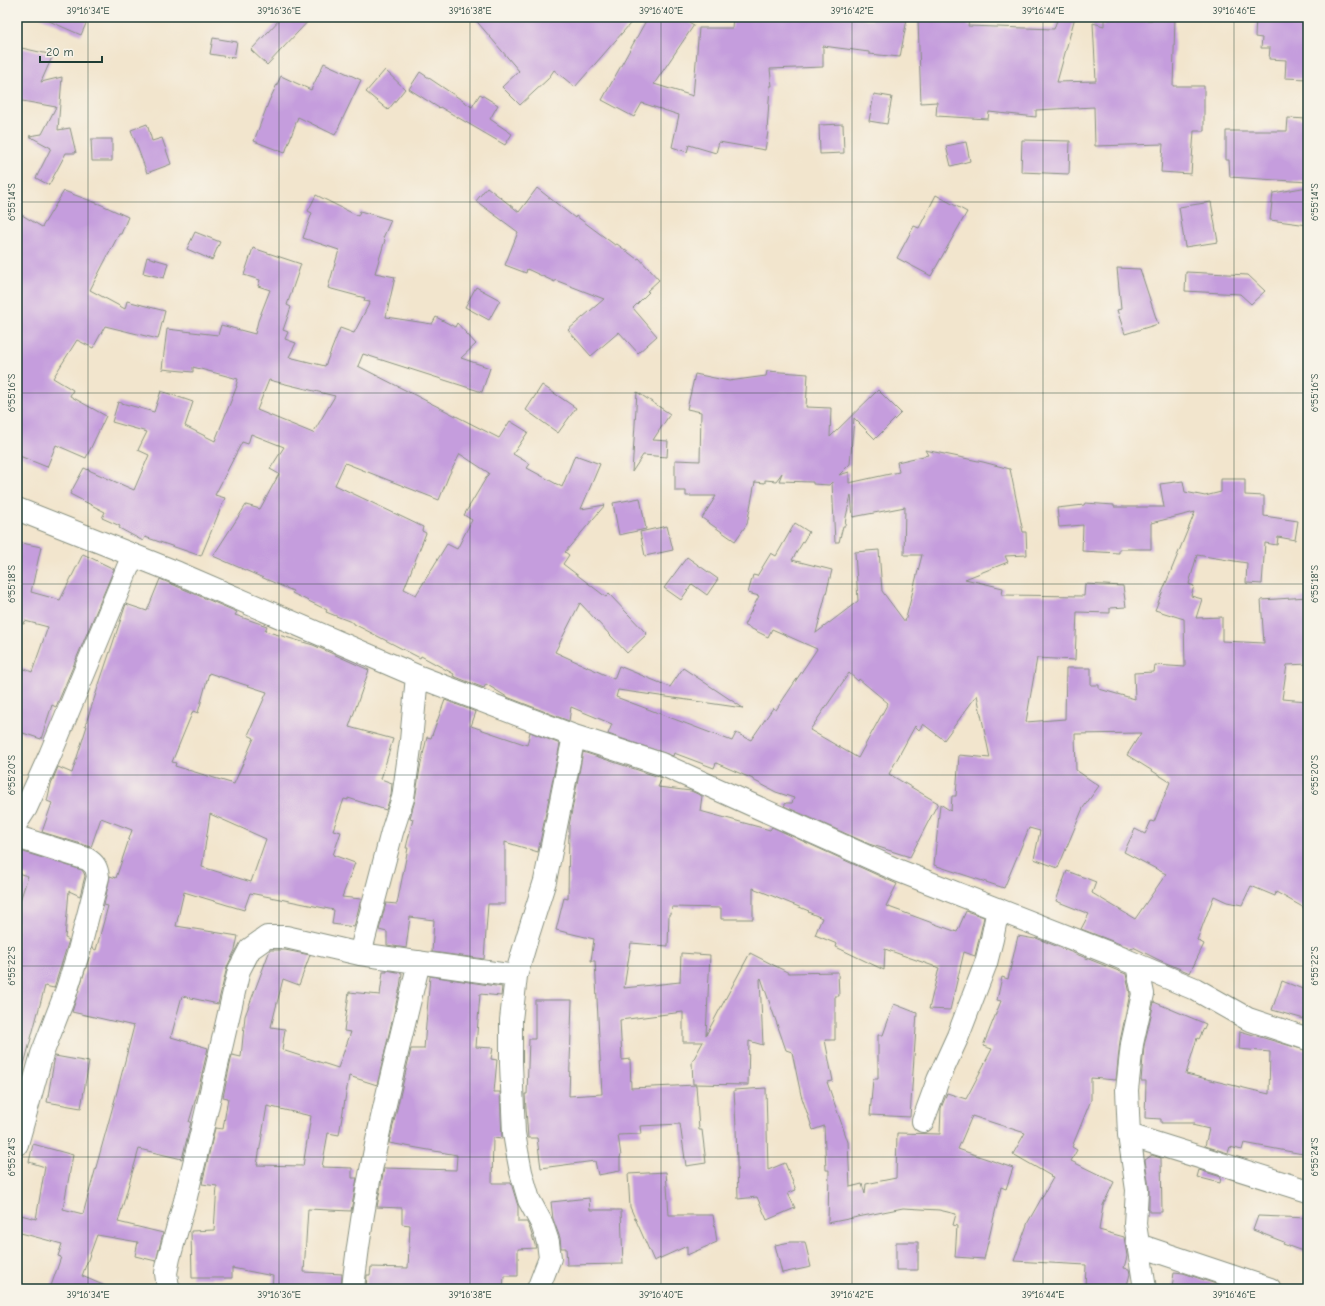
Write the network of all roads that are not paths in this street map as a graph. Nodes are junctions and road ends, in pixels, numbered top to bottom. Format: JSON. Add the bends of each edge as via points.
{"nodes":[{"id":1,"x":17,"y":509,"type":"edge"},
{"id":2,"x":133,"y":555,"type":"junction"},
{"id":3,"x":417,"y":676,"type":"junction"},
{"id":4,"x":574,"y":736,"type":"junction"},
{"id":5,"x":17,"y":822,"type":"edge"},
{"id":6,"x":17,"y":837,"type":"edge"},
{"id":7,"x":998,"y":909,"type":"junction"},
{"id":8,"x":360,"y":954,"type":"junction"},
{"id":9,"x":419,"y":962,"type":"junction"},
{"id":10,"x":1137,"y":965,"type":"junction"},
{"id":11,"x":516,"y":976,"type":"junction"},
{"id":12,"x":1308,"y":1040,"type":"edge"},
{"id":13,"x":923,"y":1120,"type":"dead end"},
{"id":14,"x":1129,"y":1135,"type":"junction"},
{"id":15,"x":17,"y":1144,"type":"edge"},
{"id":16,"x":1308,"y":1191,"type":"edge"},
{"id":17,"x":1138,"y":1245,"type":"junction"},
{"id":18,"x":170,"y":1289,"type":"edge"},
{"id":19,"x":353,"y":1289,"type":"edge"},
{"id":20,"x":538,"y":1289,"type":"edge"},
{"id":21,"x":1145,"y":1289,"type":"edge"},
{"id":22,"x":1270,"y":1289,"type":"edge"}],
"edges":[{"from":1,"to":2,"type":"street"},
{"from":2,"to":3,"type":"street"},
{"from":2,"to":5,"type":"street","via":[[50,755]]},
{"from":3,"to":4,"type":"street"},
{"from":3,"to":8,"type":"street","via":[[403,798]]},
{"from":4,"to":7,"type":"street","via":[[660,764],[897,870]]},
{"from":4,"to":11,"type":"street","via":[[545,881]]},
{"from":6,"to":15,"type":"street","via":[[87,859],[94,863],[98,877],[78,954],[42,1054]]},
{"from":7,"to":10,"type":"street"},
{"from":7,"to":13,"type":"street","via":[[986,963]]},
{"from":8,"to":9,"type":"street"},
{"from":8,"to":18,"type":"street","via":[[286,937],[267,937],[250,949],[239,970],[185,1201],[168,1258],[166,1273]]},
{"from":9,"to":11,"type":"street"},
{"from":9,"to":19,"type":"street","via":[[375,1148],[363,1210]]},
{"from":10,"to":12,"type":"street","via":[[1195,989],[1248,1019]]},
{"from":10,"to":14,"type":"street","via":[[1143,994],[1132,1044],[1127,1090]]},
{"from":11,"to":20,"type":"street","via":[[511,1020],[514,1132],[521,1172],[529,1200],[542,1224],[550,1258]]},
{"from":14,"to":16,"type":"street"},
{"from":14,"to":17,"type":"street","via":[[1137,1190],[1135,1224]]},
{"from":17,"to":21,"type":"street"},
{"from":17,"to":22,"type":"street"}]}
